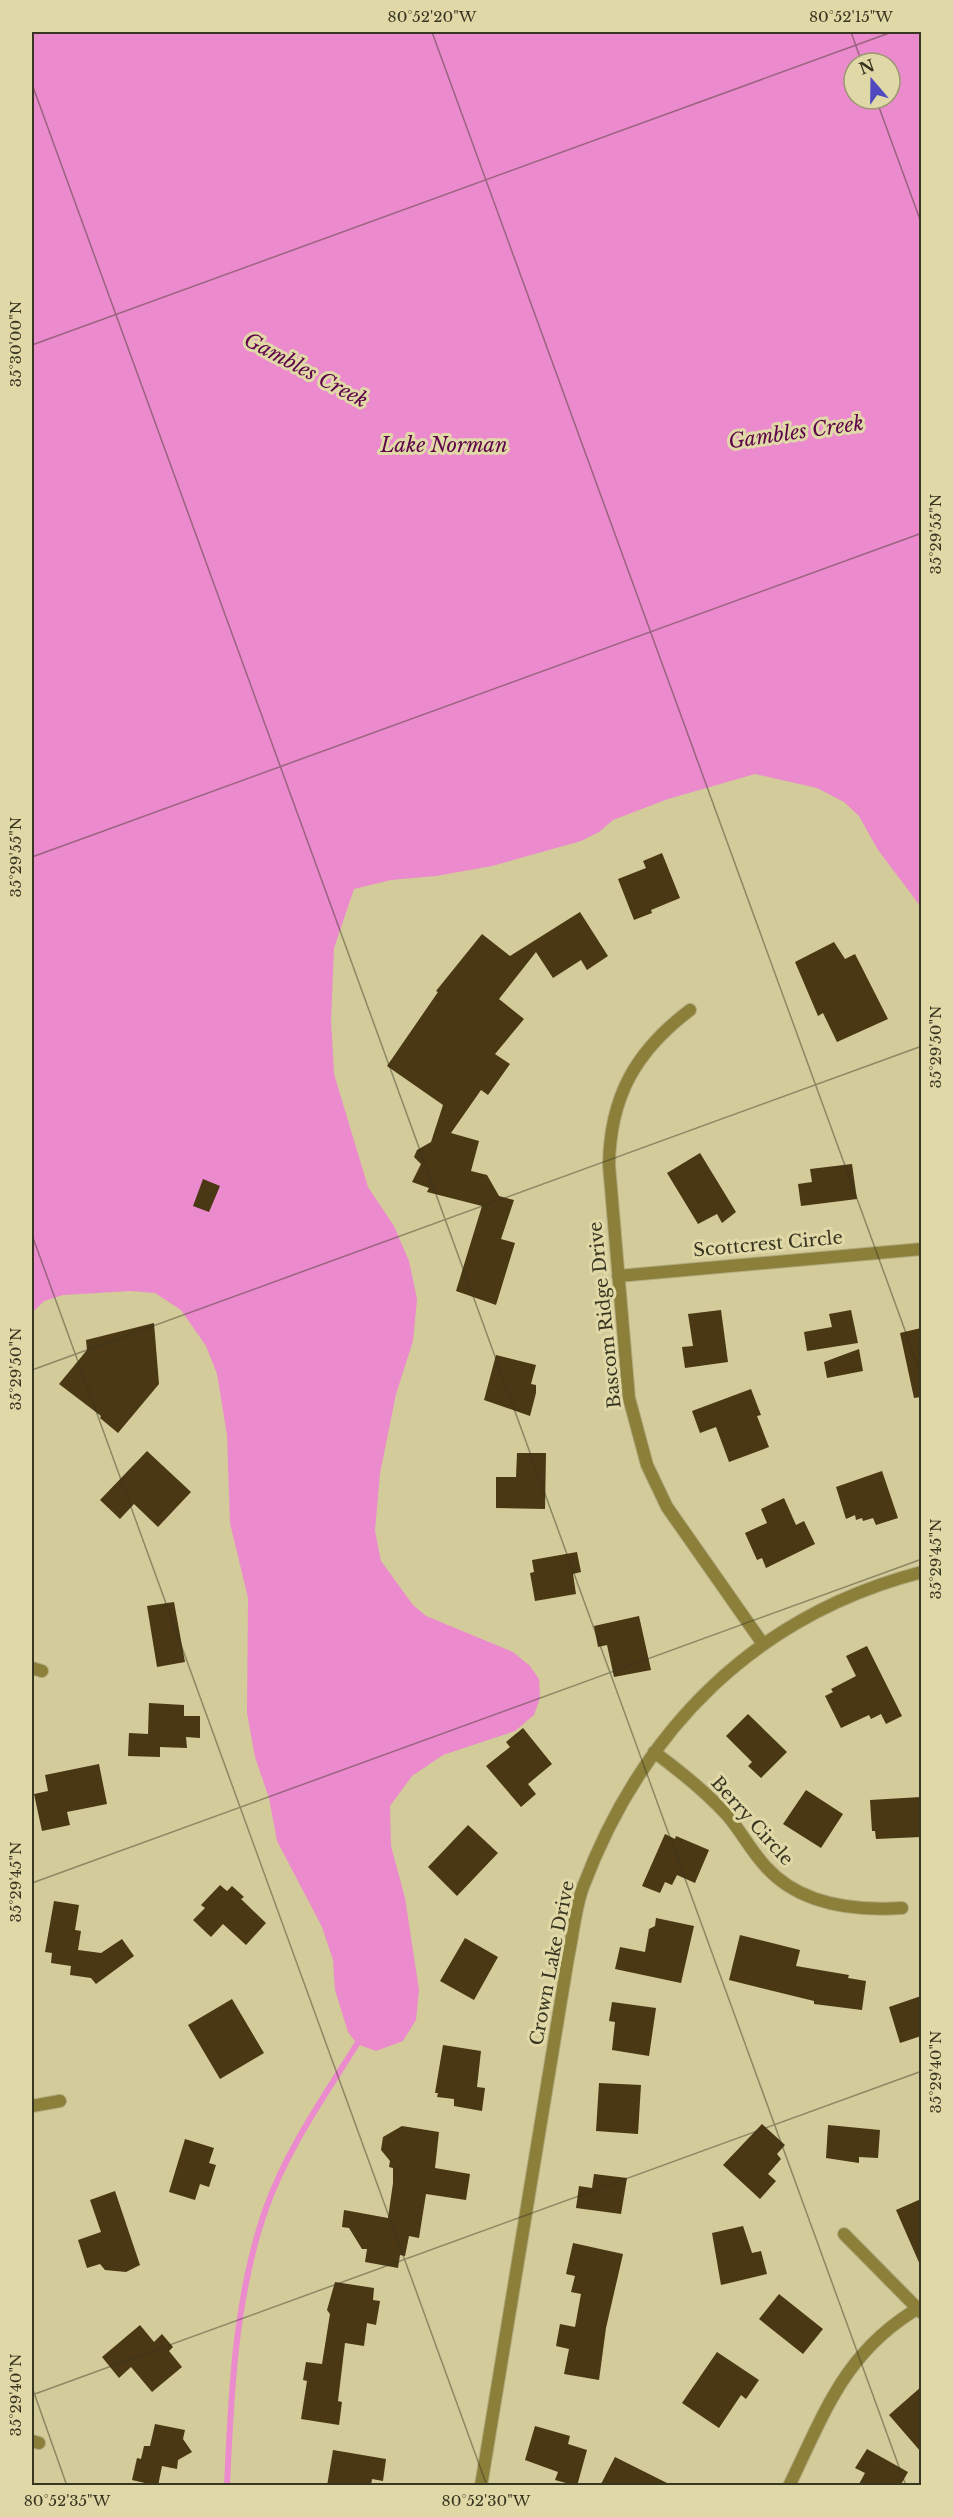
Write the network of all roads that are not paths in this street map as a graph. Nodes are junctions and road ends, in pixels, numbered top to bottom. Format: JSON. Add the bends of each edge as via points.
{"nodes":[{"id":1,"x":690,"y":1010,"type":"dead end"},
{"id":2,"x":921,"y":1249,"type":"edge"},
{"id":3,"x":618,"y":1276,"type":"junction"},
{"id":4,"x":921,"y":1572,"type":"edge"},
{"id":5,"x":763,"y":1644,"type":"junction"},
{"id":6,"x":654,"y":1752,"type":"junction"},
{"id":7,"x":902,"y":1908,"type":"dead end"},
{"id":8,"x":60,"y":2101,"type":"dead end"},
{"id":9,"x":32,"y":2106,"type":"edge"},
{"id":10,"x":844,"y":2234,"type":"dead end"},
{"id":11,"x":920,"y":2309,"type":"edge"},
{"id":12,"x":481,"y":2486,"type":"edge"},
{"id":13,"x":789,"y":2486,"type":"edge"}],
"edges":[{"from":1,"to":3,"type":"street","name":"Bascom Ridge Drive","via":[[652,1043],[621,1094],[610,1139],[609,1165]]},
{"from":2,"to":3,"type":"street","name":"Scottcrest Circle"},
{"from":3,"to":5,"type":"street","name":"Bascom Ridge Drive","via":[[629,1398],[647,1465],[668,1507]]},
{"from":4,"to":5,"type":"street","name":"Crown Lake Drive","via":[[831,1605]]},
{"from":5,"to":6,"type":"street","name":"Crown Lake Drive","via":[[696,1699]]},
{"from":6,"to":7,"type":"street","name":"Berry Circle","via":[[706,1794],[768,1869],[790,1887],[844,1907]]},
{"from":6,"to":12,"type":"street","name":"Crown Lake Drive","via":[[606,1833],[582,1889]]},
{"from":8,"to":9,"type":"street"},
{"from":10,"to":11,"type":"street"},
{"from":11,"to":13,"type":"street","via":[[886,2331],[846,2373]]}]}
